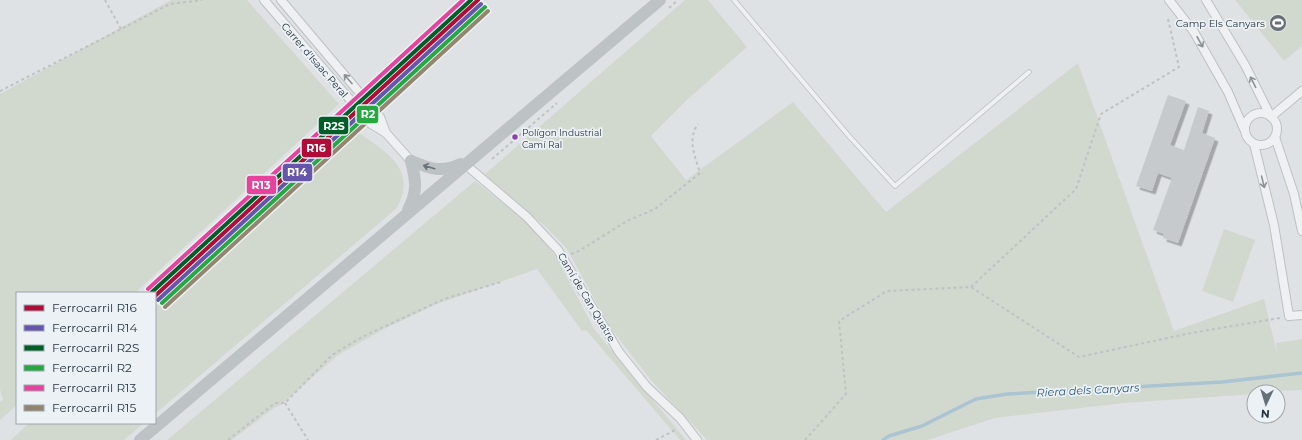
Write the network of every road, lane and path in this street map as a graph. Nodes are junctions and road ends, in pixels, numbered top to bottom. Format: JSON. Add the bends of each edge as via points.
{"nodes":[{"id":1,"x":105,"y":0,"type":"edge"},
{"id":2,"x":202,"y":0,"type":"edge"},
{"id":3,"x":264,"y":0,"type":"edge"},
{"id":4,"x":281,"y":0,"type":"edge"},
{"id":5,"x":660,"y":0,"type":"edge"},
{"id":6,"x":734,"y":0,"type":"edge"},
{"id":7,"x":1169,"y":0,"type":"edge"},
{"id":8,"x":1206,"y":0,"type":"edge"},
{"id":9,"x":1168,"y":19,"type":"dead end"},
{"id":10,"x":121,"y":29,"type":"junction"},
{"id":11,"x":1029,"y":72,"type":"dead end"},
{"id":12,"x":0,"y":91,"type":"edge"},
{"id":13,"x":1302,"y":91,"type":"edge"},
{"id":14,"x":1271,"y":117,"type":"junction"},
{"id":15,"x":698,"y":124,"type":"dead end"},
{"id":16,"x":1244,"y":129,"type":"junction"},
{"id":17,"x":386,"y":133,"type":"junction"},
{"id":18,"x":1275,"y":137,"type":"junction"},
{"id":19,"x":1254,"y":144,"type":"junction"},
{"id":20,"x":411,"y":161,"type":"junction"},
{"id":21,"x":469,"y":162,"type":"junction"},
{"id":22,"x":406,"y":214,"type":"junction"},
{"id":23,"x":1302,"y":231,"type":"edge"},
{"id":24,"x":562,"y":257,"type":"junction"},
{"id":25,"x":500,"y":282,"type":"dead end"},
{"id":26,"x":971,"y":288,"type":"junction"},
{"id":27,"x":1302,"y":315,"type":"edge"},
{"id":28,"x":1289,"y":316,"type":"junction"},
{"id":29,"x":285,"y":403,"type":"junction"},
{"id":30,"x":685,"y":425,"type":"junction"},
{"id":31,"x":140,"y":440,"type":"edge"},
{"id":32,"x":228,"y":440,"type":"edge"},
{"id":33,"x":308,"y":440,"type":"edge"},
{"id":34,"x":656,"y":440,"type":"edge"},
{"id":35,"x":697,"y":440,"type":"edge"},
{"id":36,"x":805,"y":440,"type":"edge"}],
"edges":[{"from":1,"to":10,"type":"path"},
{"from":2,"to":10,"type":"path","via":[[170,4]]},
{"from":3,"to":17,"type":"street","name":"Carrer d'Isaac Peral","via":[[371,124]]},
{"from":17,"to":4,"type":"street","name":"Carrer d'Isaac Peral","one_way":true,"via":[[380,117]]},
{"from":5,"to":21,"type":"street"},
{"from":6,"to":11,"type":"lane","via":[[848,135],[895,186]]},
{"from":7,"to":16,"type":"street","one_way":true,"via":[[1194,32],[1228,92]]},
{"from":14,"to":8,"type":"street","one_way":true,"via":[[1245,65]]},
{"from":9,"to":26,"type":"path","via":[[1179,67],[1101,114],[1076,189]]},
{"from":10,"to":12,"type":"path"},
{"from":13,"to":14,"type":"street"},
{"from":14,"to":16,"type":"street","via":[[1257,113],[1246,122]]},
{"from":14,"to":18,"type":"street","via":[[1277,130]]},
{"from":15,"to":24,"type":"path","via":[[693,130],[692,147],[700,173],[655,209],[626,221],[579,251]]},
{"from":16,"to":19,"type":"street","via":[[1247,138]]},
{"from":17,"to":20,"type":"street","name":"Carrer d'Isaac Peral"},
{"from":18,"to":19,"type":"street","via":[[1266,144]]},
{"from":18,"to":23,"type":"street","via":[[1294,194]]},
{"from":19,"to":28,"type":"street","one_way":true,"via":[[1274,225]]},
{"from":21,"to":20,"type":"street","one_way":true,"via":[[447,170],[430,168]]},
{"from":20,"to":22,"type":"street","via":[[416,187]]},
{"from":21,"to":22,"type":"street"},
{"from":21,"to":24,"type":"street","name":"Camí de Can Quatre","via":[[527,217]]},
{"from":22,"to":31,"type":"street"},
{"from":24,"to":30,"type":"street","name":"Camí de Can Quatre","via":[[619,352],[647,387]]},
{"from":25,"to":29,"type":"path","via":[[444,298],[362,337],[332,355]]},
{"from":26,"to":28,"type":"path","via":[[1079,357],[1186,334]]},
{"from":26,"to":36,"type":"path","via":[[887,291],[839,321],[846,394]]},
{"from":27,"to":28,"type":"street"},
{"from":29,"to":32,"type":"path","via":[[275,403]]},
{"from":29,"to":33,"type":"path"},
{"from":30,"to":34,"type":"path"},
{"from":30,"to":35,"type":"street","name":"Camí de Can Quatre"}]}
